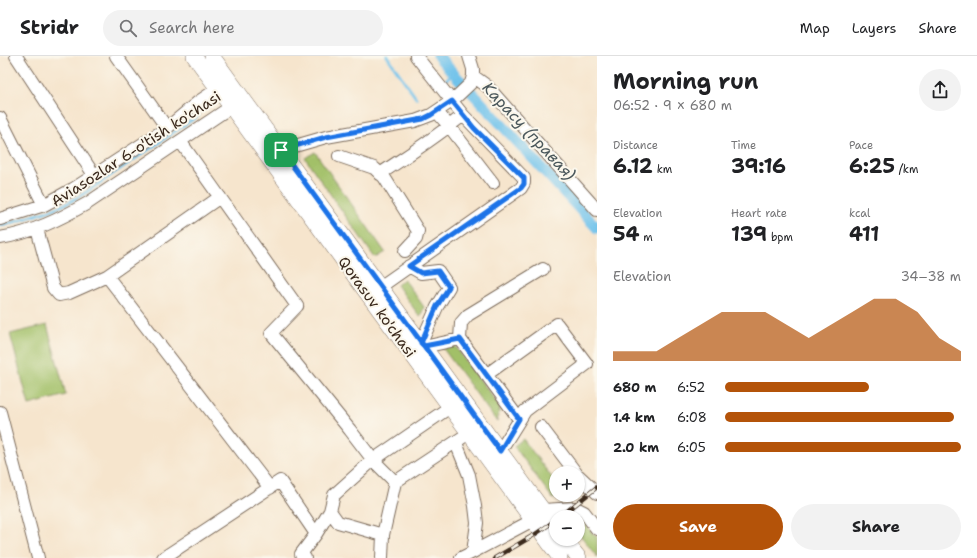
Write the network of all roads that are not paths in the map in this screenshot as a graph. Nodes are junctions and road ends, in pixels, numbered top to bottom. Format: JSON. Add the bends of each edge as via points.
{"nodes":[{"id":1,"x":16,"y":56,"type":"edge"},
{"id":2,"x":116,"y":56,"type":"edge"},
{"id":3,"x":194,"y":56,"type":"edge"},
{"id":4,"x":212,"y":56,"type":"edge"},
{"id":5,"x":416,"y":56,"type":"edge"},
{"id":6,"x":469,"y":56,"type":"edge"},
{"id":7,"x":472,"y":79,"type":"junction"},
{"id":8,"x":224,"y":85,"type":"junction"},
{"id":9,"x":456,"y":98,"type":"junction"},
{"id":10,"x":237,"y":102,"type":"junction"},
{"id":11,"x":437,"y":112,"type":"junction"},
{"id":12,"x":463,"y":115,"type":"junction"},
{"id":13,"x":0,"y":118,"type":"edge"},
{"id":14,"x":449,"y":126,"type":"junction"},
{"id":15,"x":167,"y":128,"type":"junction"},
{"id":16,"x":180,"y":141,"type":"junction"},
{"id":17,"x":281,"y":150,"type":"junction"},
{"id":18,"x":339,"y":156,"type":"dead end"},
{"id":19,"x":380,"y":174,"type":"junction"},
{"id":20,"x":94,"y":175,"type":"junction"},
{"id":21,"x":493,"y":183,"type":"dead end"},
{"id":22,"x":220,"y":197,"type":"junction"},
{"id":23,"x":44,"y":205,"type":"junction"},
{"id":24,"x":597,"y":210,"type":"edge"},
{"id":25,"x":0,"y":219,"type":"edge"},
{"id":26,"x":37,"y":229,"type":"junction"},
{"id":27,"x":0,"y":238,"type":"edge"},
{"id":28,"x":405,"y":251,"type":"dead end"},
{"id":29,"x":409,"y":266,"type":"junction"},
{"id":30,"x":542,"y":269,"type":"dead end"},
{"id":31,"x":107,"y":276,"type":"junction"},
{"id":32,"x":380,"y":287,"type":"junction"},
{"id":33,"x":460,"y":339,"type":"junction"},
{"id":34,"x":422,"y":345,"type":"junction"},
{"id":35,"x":486,"y":375,"type":"junction"},
{"id":36,"x":450,"y":407,"type":"junction"},
{"id":37,"x":0,"y":412,"type":"edge"},
{"id":38,"x":519,"y":419,"type":"junction"},
{"id":39,"x":540,"y":427,"type":"dead end"},
{"id":40,"x":469,"y":433,"type":"junction"},
{"id":41,"x":456,"y":442,"type":"junction"},
{"id":42,"x":500,"y":451,"type":"junction"},
{"id":43,"x":374,"y":460,"type":"junction"},
{"id":44,"x":571,"y":466,"type":"edge"},
{"id":45,"x":395,"y":482,"type":"junction"},
{"id":46,"x":585,"y":482,"type":"edge"},
{"id":47,"x":270,"y":488,"type":"junction"},
{"id":48,"x":597,"y":493,"type":"edge"},
{"id":49,"x":330,"y":511,"type":"junction"},
{"id":50,"x":538,"y":515,"type":"junction"},
{"id":51,"x":549,"y":523,"type":"edge"},
{"id":52,"x":597,"y":529,"type":"edge"},
{"id":53,"x":316,"y":534,"type":"junction"},
{"id":54,"x":383,"y":535,"type":"junction"},
{"id":55,"x":570,"y":546,"type":"edge"},
{"id":56,"x":473,"y":552,"type":"junction"},
{"id":57,"x":299,"y":557,"type":"edge"},
{"id":58,"x":38,"y":558,"type":"edge"},
{"id":59,"x":164,"y":558,"type":"edge"},
{"id":60,"x":382,"y":558,"type":"edge"},
{"id":61,"x":461,"y":558,"type":"edge"},
{"id":62,"x":560,"y":558,"type":"edge"},
{"id":63,"x":579,"y":558,"type":"edge"}],
"edges":[{"from":1,"to":20,"type":"street"},
{"from":2,"to":15,"type":"street"},
{"from":3,"to":8,"type":"main road","name":"Qorasuv ko'chasi"},
{"from":4,"to":8,"type":"main road","name":"Qorasuv ko'chasi"},
{"from":5,"to":9,"type":"street"},
{"from":6,"to":7,"type":"street"},
{"from":7,"to":9,"type":"street"},
{"from":7,"to":24,"type":"street","via":[[487,86]]},
{"from":8,"to":10,"type":"main road","name":"Qorasuv ko'chasi"},
{"from":8,"to":15,"type":"street","name":"Aviasozlar 6-o'tish ko'chasi","via":[[198,102]]},
{"from":9,"to":11,"type":"street"},
{"from":9,"to":12,"type":"street"},
{"from":10,"to":16,"type":"street","name":"Aviasozlar 6-o'tish ko'chasi"},
{"from":10,"to":17,"type":"main road","name":"Qorasuv ko'chasi"},
{"from":10,"to":36,"type":"main road","name":"Qorasuv ko'chasi"},
{"from":11,"to":14,"type":"street"},
{"from":11,"to":17,"type":"street","via":[[415,121],[326,137]]},
{"from":12,"to":14,"type":"street"},
{"from":12,"to":29,"type":"street","via":[[524,178],[524,184]]},
{"from":13,"to":23,"type":"street"},
{"from":14,"to":19,"type":"street"},
{"from":14,"to":21,"type":"street"},
{"from":15,"to":20,"type":"street","name":"Aviasozlar 6-o'tish ko'chasi"},
{"from":16,"to":22,"type":"street"},
{"from":16,"to":26,"type":"street","name":"Aviasozlar 6-o'tish ko'chasi","via":[[88,203]]},
{"from":17,"to":32,"type":"main road","name":"Qorasuv ko'chasi"},
{"from":18,"to":19,"type":"street","via":[[374,168]]},
{"from":19,"to":28,"type":"street","via":[[418,230],[416,239]]},
{"from":20,"to":23,"type":"street","name":"Aviasozlar 6-o'tish ko'chasi"},
{"from":22,"to":31,"type":"street"},
{"from":22,"to":43,"type":"street","via":[[297,306],[271,333]]},
{"from":23,"to":25,"type":"street","name":"Aviasozlar 6-o'tish ko'chasi"},
{"from":26,"to":27,"type":"street","name":"Aviasozlar 6-o'tish ko'chasi"},
{"from":26,"to":31,"type":"street","via":[[53,288],[59,295],[70,293]]},
{"from":29,"to":32,"type":"street"},
{"from":29,"to":34,"type":"street","via":[[421,273],[438,271],[449,287],[437,306]]},
{"from":30,"to":33,"type":"street","via":[[468,315],[461,323]]},
{"from":31,"to":47,"type":"street"},
{"from":32,"to":34,"type":"main road","name":"Qorasuv ko'chasi"},
{"from":33,"to":34,"type":"street"},
{"from":33,"to":35,"type":"street"},
{"from":34,"to":42,"type":"main road","name":"Qorasuv ko'chasi"},
{"from":35,"to":38,"type":"street"},
{"from":35,"to":38,"type":"street","via":[[557,324],[587,364],[525,410]]},
{"from":36,"to":40,"type":"main road","name":"Qorasuv ko'chasi"},
{"from":36,"to":43,"type":"street"},
{"from":37,"to":58,"type":"street"},
{"from":38,"to":42,"type":"street"},
{"from":39,"to":44,"type":"street"},
{"from":40,"to":41,"type":"street"},
{"from":40,"to":50,"type":"main road","name":"Qorasuv ko'chasi"},
{"from":41,"to":45,"type":"street"},
{"from":41,"to":56,"type":"street","via":[[469,474],[475,506],[477,523]]},
{"from":42,"to":50,"type":"main road","name":"Qorasuv ko'chasi"},
{"from":43,"to":45,"type":"street"},
{"from":43,"to":49,"type":"street","via":[[334,495]]},
{"from":45,"to":54,"type":"street"},
{"from":46,"to":48,"type":"street"},
{"from":47,"to":53,"type":"street","via":[[280,481]]},
{"from":47,"to":59,"type":"street"},
{"from":49,"to":53,"type":"street"},
{"from":49,"to":54,"type":"street","via":[[338,522]]},
{"from":50,"to":51,"type":"main road","name":"Qorasuv ko'chasi"},
{"from":50,"to":52,"type":"street","via":[[576,508],[584,512]]},
{"from":50,"to":56,"type":"street"},
{"from":50,"to":62,"type":"main road","name":"Qorasuv ko'chasi"},
{"from":53,"to":57,"type":"street"},
{"from":54,"to":60,"type":"street"},
{"from":55,"to":63,"type":"main road"},
{"from":56,"to":61,"type":"street"}]}
